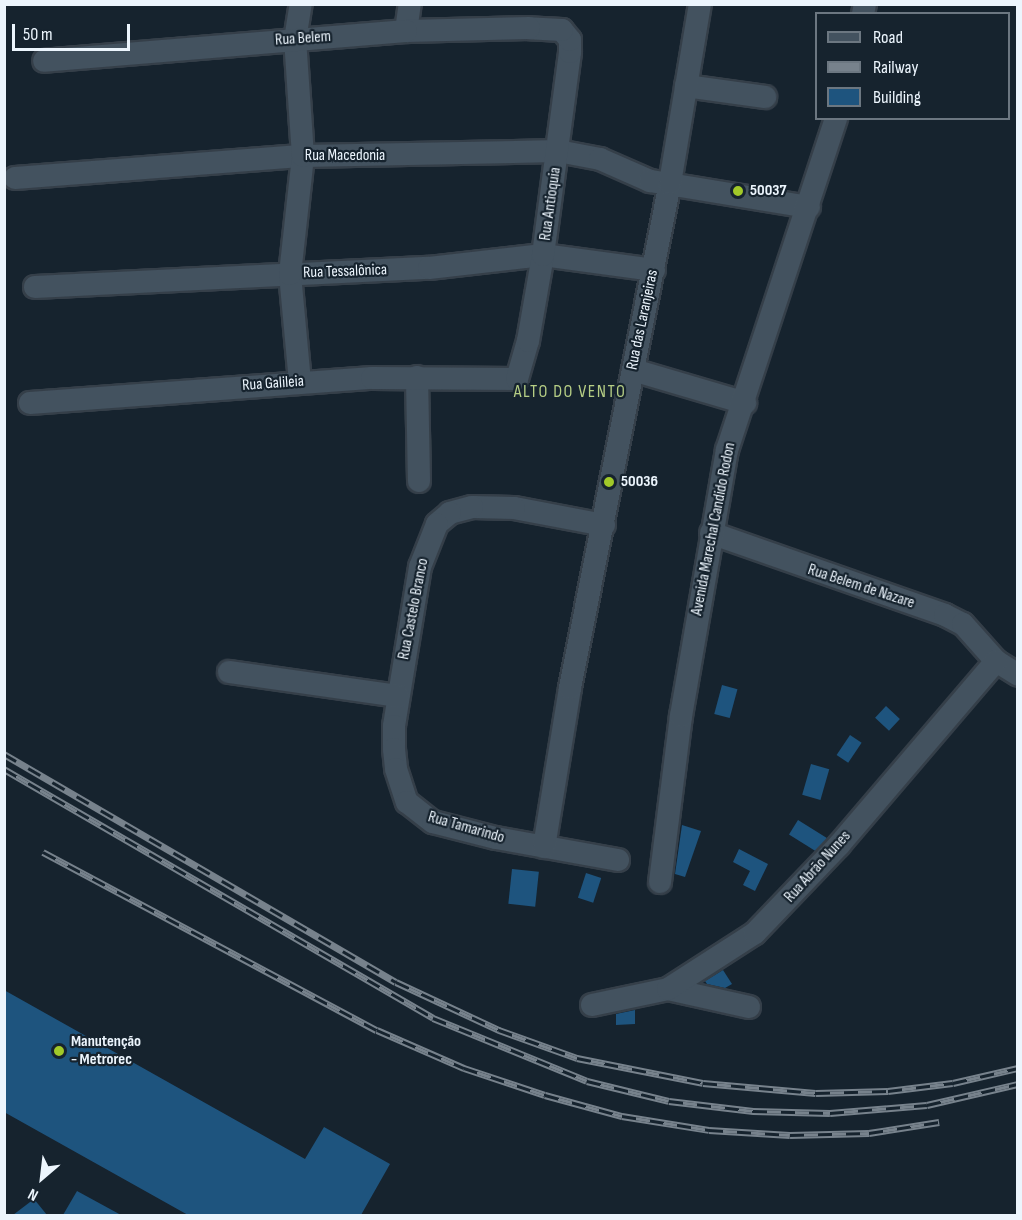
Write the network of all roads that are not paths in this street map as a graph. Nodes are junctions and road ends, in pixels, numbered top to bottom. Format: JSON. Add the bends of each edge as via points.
{"nodes":[{"id":1,"x":300,"y":4,"type":"edge"},
{"id":2,"x":410,"y":4,"type":"edge"},
{"id":3,"x":700,"y":4,"type":"edge"},
{"id":4,"x":562,"y":30,"type":"joint"},
{"id":5,"x":406,"y":31,"type":"junction"},
{"id":6,"x":295,"y":40,"type":"junction"},
{"id":7,"x":44,"y":60,"type":"dead end"},
{"id":8,"x":686,"y":86,"type":"junction"},
{"id":9,"x":765,"y":97,"type":"dead end"},
{"id":10,"x":835,"y":120,"type":"edge"},
{"id":11,"x":558,"y":151,"type":"junction"},
{"id":12,"x":303,"y":156,"type":"junction"},
{"id":13,"x":15,"y":177,"type":"dead end"},
{"id":14,"x":670,"y":183,"type":"junction"},
{"id":15,"x":809,"y":207,"type":"junction"},
{"id":16,"x":543,"y":255,"type":"junction"},
{"id":17,"x":654,"y":270,"type":"junction"},
{"id":18,"x":290,"y":274,"type":"junction"},
{"id":19,"x":35,"y":287,"type":"dead end"},
{"id":20,"x":633,"y":370,"type":"junction"},
{"id":21,"x":417,"y":377,"type":"junction"},
{"id":22,"x":517,"y":379,"type":"joint"},
{"id":23,"x":300,"y":382,"type":"junction"},
{"id":24,"x":30,"y":403,"type":"dead end"},
{"id":25,"x":745,"y":403,"type":"junction"},
{"id":26,"x":418,"y":481,"type":"dead end"},
{"id":27,"x":604,"y":525,"type":"junction"},
{"id":28,"x":711,"y":533,"type":"junction"},
{"id":29,"x":996,"y":661,"type":"junction"},
{"id":30,"x":229,"y":672,"type":"dead end"},
{"id":31,"x":1017,"y":675,"type":"edge"},
{"id":32,"x":398,"y":696,"type":"junction"},
{"id":33,"x":401,"y":789,"type":"joint"},
{"id":34,"x":544,"y":847,"type":"junction"},
{"id":35,"x":618,"y":860,"type":"dead end"},
{"id":36,"x":660,"y":882,"type":"dead end"},
{"id":37,"x":668,"y":989,"type":"junction"},
{"id":38,"x":592,"y":1005,"type":"dead end"},
{"id":39,"x":749,"y":1007,"type":"dead end"}],
"edges":[{"from":1,"to":6,"type":"street"},
{"from":2,"to":5,"type":"street"},
{"from":3,"to":8,"type":"street","name":"Rua das Laranjeiras"},
{"from":4,"to":5,"type":"street","name":"Rua Belem"},
{"from":4,"to":11,"type":"street","name":"Rua Antioquia","via":[[570,40],[570,52]]},
{"from":5,"to":6,"type":"street","name":"Rua Belem"},
{"from":6,"to":7,"type":"street","name":"Rua Belem"},
{"from":6,"to":12,"type":"street"},
{"from":8,"to":9,"type":"street"},
{"from":8,"to":14,"type":"street","name":"Rua das Laranjeiras"},
{"from":10,"to":15,"type":"street","name":"Avenida Marechal Candido Rodon"},
{"from":11,"to":12,"type":"street","name":"Rua Macedonia"},
{"from":11,"to":14,"type":"street","name":"Rua Macedonia","via":[[600,159],[636,177]]},
{"from":11,"to":16,"type":"street","name":"Rua Antioquia"},
{"from":12,"to":13,"type":"street","name":"Rua Macedonia"},
{"from":12,"to":18,"type":"street"},
{"from":14,"to":15,"type":"street","name":"Rua Macedonia"},
{"from":14,"to":17,"type":"street","name":"Rua das Laranjeiras"},
{"from":15,"to":25,"type":"street","name":"Avenida Marechal Candido Rodon"},
{"from":16,"to":17,"type":"street","name":"Rua Tessalônica"},
{"from":16,"to":18,"type":"street","name":"Rua Tessalônica","via":[[429,268]]},
{"from":16,"to":22,"type":"street","name":"Rua Antioquia"},
{"from":17,"to":20,"type":"street","name":"Rua das Laranjeiras"},
{"from":18,"to":19,"type":"street","name":"Rua Tessalônica"},
{"from":18,"to":23,"type":"street"},
{"from":20,"to":25,"type":"street"},
{"from":20,"to":27,"type":"street","name":"Rua das Laranjeiras"},
{"from":21,"to":22,"type":"street","name":"Rua Galileia"},
{"from":21,"to":23,"type":"street","name":"Rua Galileia"},
{"from":21,"to":26,"type":"street"},
{"from":23,"to":24,"type":"street","name":"Rua Galileia"},
{"from":25,"to":28,"type":"street","name":"Avenida Marechal Candido Rodon","via":[[727,450]]},
{"from":27,"to":32,"type":"street","name":"Rua Castelo Branco","via":[[514,508],[472,507],[450,513],[437,524],[420,567]]},
{"from":27,"to":34,"type":"street","name":"Rua das Laranjeiras","via":[[570,688]]},
{"from":28,"to":29,"type":"street","name":"Rua Belem de Nazare","via":[[945,615],[963,624]]},
{"from":28,"to":36,"type":"street","name":"Avenida Marechal Candido Rodon","via":[[681,716]]},
{"from":29,"to":31,"type":"street","name":"Rua Belem de Nazare"},
{"from":29,"to":37,"type":"street","name":"Rua Abrão Nunes","via":[[777,913],[730,950]]},
{"from":30,"to":32,"type":"street"},
{"from":32,"to":33,"type":"street","name":"Rua Castelo Branco","via":[[394,749]]},
{"from":33,"to":34,"type":"street","name":"Rua Tamarindo","via":[[416,812],[434,822]]},
{"from":34,"to":35,"type":"street","name":"Rua Tamarindo"},
{"from":37,"to":38,"type":"street","name":"Rua Abrão Nunes"},
{"from":37,"to":39,"type":"street"}]}
